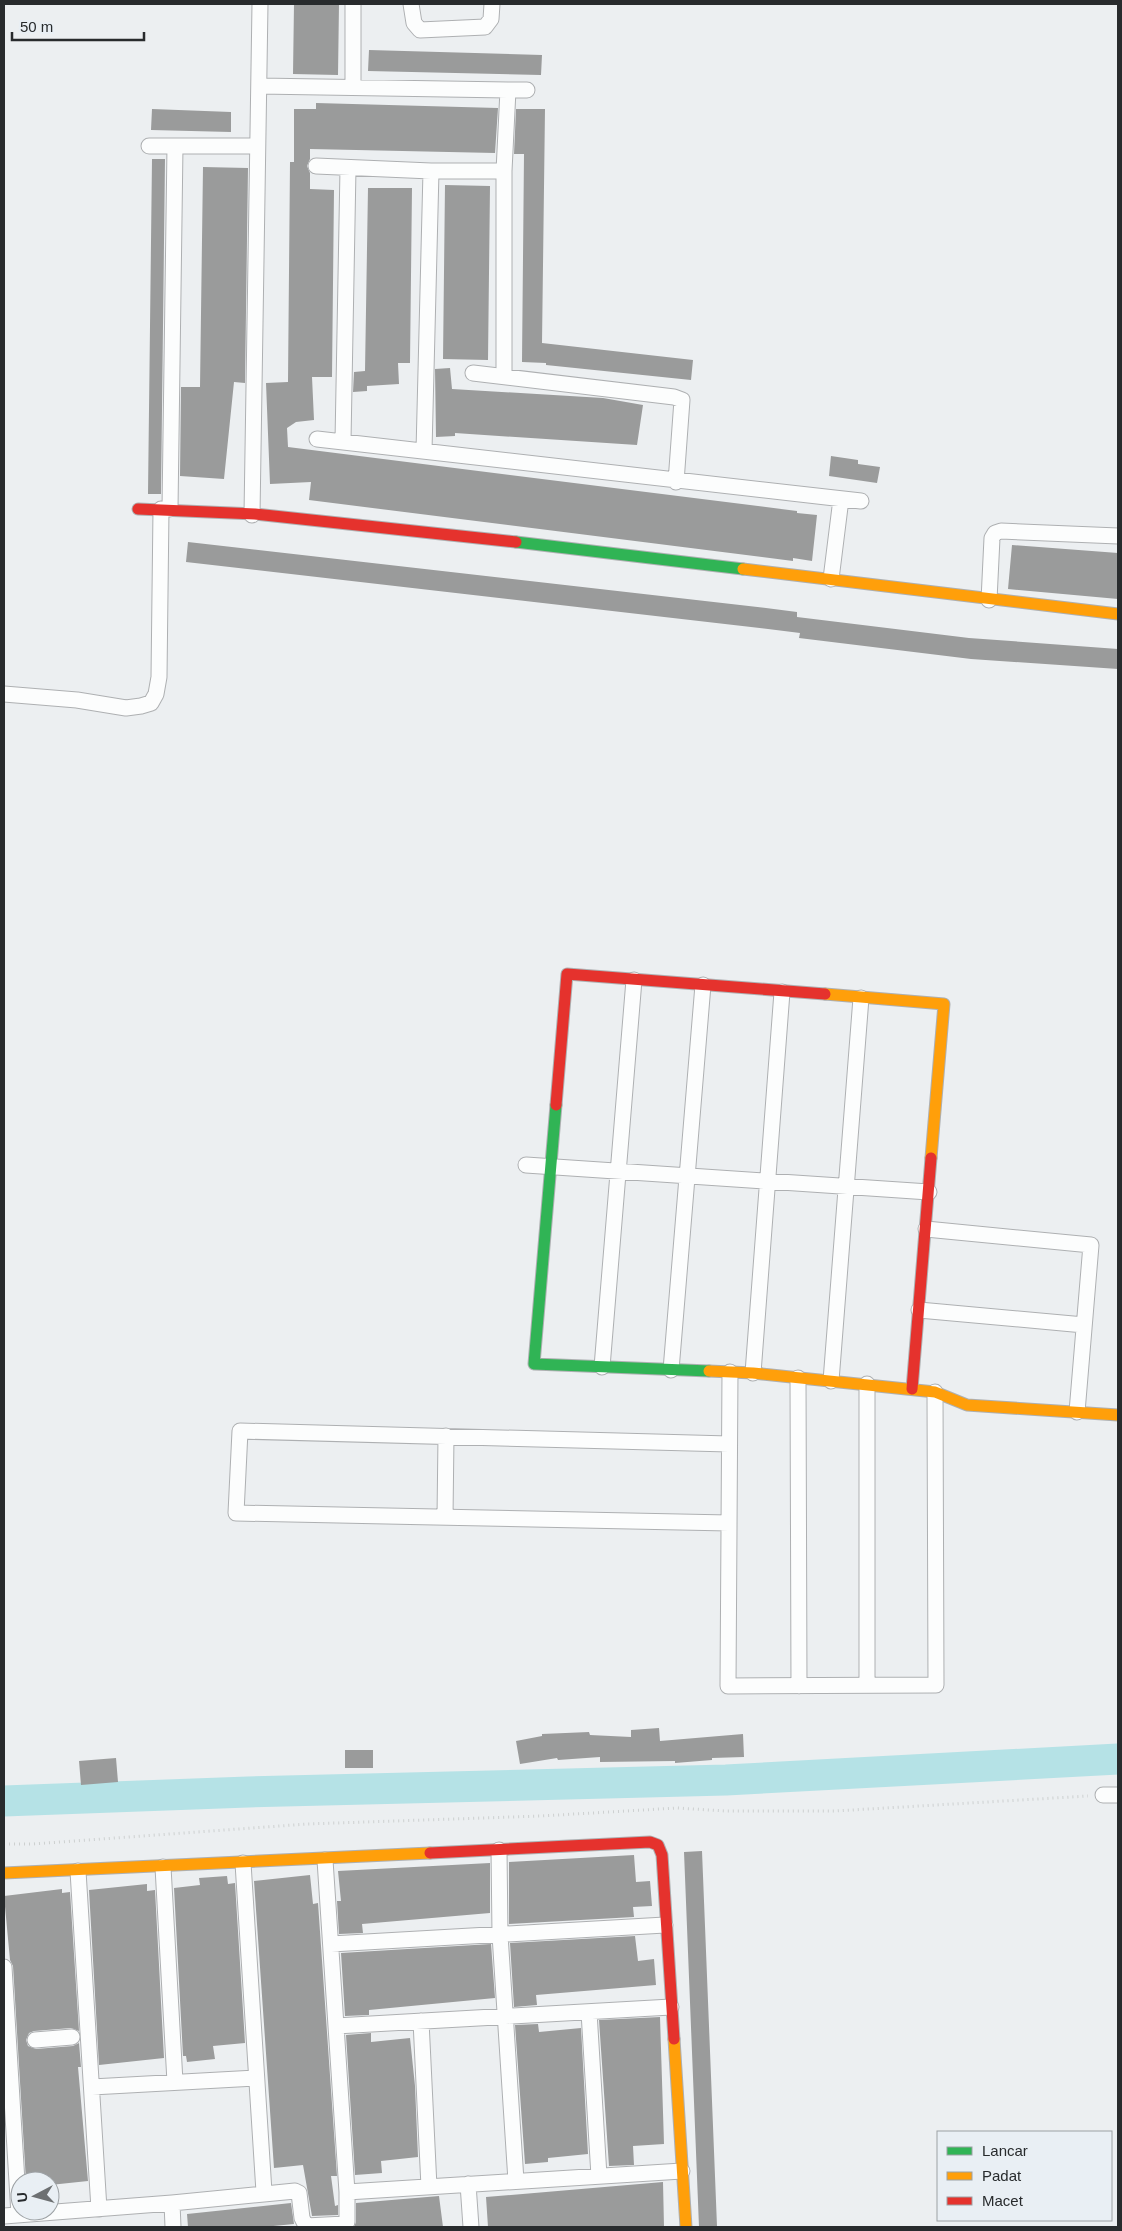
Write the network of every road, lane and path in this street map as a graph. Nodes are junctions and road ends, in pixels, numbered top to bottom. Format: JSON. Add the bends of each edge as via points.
{"nodes":[{"id":1,"x":260,"y":4,"type":"edge"},
{"id":2,"x":353,"y":4,"type":"edge"},
{"id":3,"x":412,"y":4,"type":"edge"},
{"id":4,"x":492,"y":4,"type":"edge"},
{"id":5,"x":259,"y":86,"type":"junction"},
{"id":6,"x":352,"y":87,"type":"junction"},
{"id":7,"x":508,"y":90,"type":"junction"},
{"id":8,"x":527,"y":90,"type":"dead end"},
{"id":9,"x":149,"y":146,"type":"dead end"},
{"id":10,"x":175,"y":146,"type":"junction"},
{"id":11,"x":256,"y":146,"type":"junction"},
{"id":12,"x":316,"y":166,"type":"dead end"},
{"id":13,"x":348,"y":168,"type":"junction"},
{"id":14,"x":431,"y":171,"type":"junction"},
{"id":15,"x":504,"y":171,"type":"junction"},
{"id":16,"x":473,"y":373,"type":"dead end"},
{"id":17,"x":504,"y":375,"type":"junction"},
{"id":18,"x":317,"y":439,"type":"dead end"},
{"id":19,"x":343,"y":442,"type":"junction"},
{"id":20,"x":424,"y":452,"type":"junction"},
{"id":21,"x":676,"y":482,"type":"junction"},
{"id":22,"x":841,"y":499,"type":"junction"},
{"id":23,"x":861,"y":501,"type":"dead end"},
{"id":24,"x":138,"y":509,"type":"dead end"},
{"id":25,"x":165,"y":509,"type":"junction"},
{"id":26,"x":252,"y":515,"type":"junction"},
{"id":27,"x":1118,"y":536,"type":"edge"},
{"id":28,"x":831,"y":579,"type":"junction"},
{"id":29,"x":989,"y":600,"type":"junction"},
{"id":30,"x":1118,"y":614,"type":"edge"},
{"id":31,"x":4,"y":694,"type":"edge"},
{"id":32,"x":634,"y":980,"type":"junction"},
{"id":33,"x":703,"y":985,"type":"junction"},
{"id":34,"x":782,"y":992,"type":"junction"},
{"id":35,"x":861,"y":998,"type":"junction"},
{"id":36,"x":526,"y":1165,"type":"dead end"},
{"id":37,"x":551,"y":1166,"type":"junction"},
{"id":38,"x":618,"y":1171,"type":"junction"},
{"id":39,"x":687,"y":1175,"type":"junction"},
{"id":40,"x":767,"y":1181,"type":"junction"},
{"id":41,"x":846,"y":1186,"type":"junction"},
{"id":42,"x":929,"y":1192,"type":"junction"},
{"id":43,"x":926,"y":1229,"type":"junction"},
{"id":44,"x":919,"y":1310,"type":"junction"},
{"id":45,"x":1084,"y":1325,"type":"junction"},
{"id":46,"x":602,"y":1367,"type":"junction"},
{"id":47,"x":672,"y":1370,"type":"junction"},
{"id":48,"x":730,"y":1372,"type":"junction"},
{"id":49,"x":753,"y":1374,"type":"junction"},
{"id":50,"x":798,"y":1378,"type":"junction"},
{"id":51,"x":830,"y":1381,"type":"junction"},
{"id":52,"x":867,"y":1384,"type":"junction"},
{"id":53,"x":912,"y":1389,"type":"junction"},
{"id":54,"x":935,"y":1392,"type":"junction"},
{"id":55,"x":1077,"y":1412,"type":"junction"},
{"id":56,"x":1118,"y":1415,"type":"edge"},
{"id":57,"x":446,"y":1436,"type":"junction"},
{"id":58,"x":729,"y":1444,"type":"junction"},
{"id":59,"x":445,"y":1517,"type":"junction"},
{"id":60,"x":729,"y":1523,"type":"junction"},
{"id":61,"x":867,"y":1685,"type":"junction"},
{"id":62,"x":799,"y":1686,"type":"junction"},
{"id":63,"x":1111,"y":1795,"type":"edge"},
{"id":64,"x":4,"y":1844,"type":"edge"},
{"id":65,"x":499,"y":1850,"type":"junction"},
{"id":66,"x":325,"y":1860,"type":"junction"},
{"id":67,"x":243,"y":1863,"type":"junction"},
{"id":68,"x":162,"y":1868,"type":"junction"},
{"id":69,"x":78,"y":1871,"type":"junction"},
{"id":70,"x":4,"y":1873,"type":"edge"},
{"id":71,"x":665,"y":1926,"type":"junction"},
{"id":72,"x":500,"y":1935,"type":"junction"},
{"id":73,"x":331,"y":1944,"type":"junction"},
{"id":74,"x":4,"y":1967,"type":"edge"},
{"id":75,"x":671,"y":2008,"type":"junction"},
{"id":76,"x":589,"y":2012,"type":"junction"},
{"id":77,"x":506,"y":2016,"type":"junction"},
{"id":78,"x":421,"y":2021,"type":"junction"},
{"id":79,"x":336,"y":2026,"type":"junction"},
{"id":80,"x":82,"y":2036,"type":"junction"},
{"id":81,"x":35,"y":2040,"type":"dead end"},
{"id":82,"x":256,"y":2078,"type":"junction"},
{"id":83,"x":175,"y":2082,"type":"junction"},
{"id":84,"x":92,"y":2087,"type":"junction"},
{"id":85,"x":682,"y":2170,"type":"junction"},
{"id":86,"x":16,"y":2171,"type":"edge"},
{"id":87,"x":599,"y":2176,"type":"junction"},
{"id":88,"x":516,"y":2181,"type":"junction"},
{"id":89,"x":468,"y":2184,"type":"junction"},
{"id":90,"x":430,"y":2187,"type":"junction"},
{"id":91,"x":264,"y":2192,"type":"junction"},
{"id":92,"x":347,"y":2192,"type":"junction"},
{"id":93,"x":172,"y":2203,"type":"junction"},
{"id":94,"x":99,"y":2209,"type":"junction"},
{"id":95,"x":60,"y":2212,"type":"edge"},
{"id":96,"x":173,"y":2227,"type":"edge"},
{"id":97,"x":471,"y":2227,"type":"edge"},
{"id":98,"x":686,"y":2227,"type":"edge"}],
"edges":[{"from":1,"to":5,"type":"street"},
{"from":2,"to":6,"type":"street"},
{"from":3,"to":4,"type":"street","via":[[414,23],[420,30],[485,27],[492,19]]},
{"from":5,"to":6,"type":"street"},
{"from":5,"to":11,"type":"street"},
{"from":6,"to":7,"type":"street"},
{"from":7,"to":8,"type":"street"},
{"from":7,"to":15,"type":"street"},
{"from":9,"to":10,"type":"street"},
{"from":10,"to":11,"type":"street"},
{"from":10,"to":25,"type":"street"},
{"from":11,"to":26,"type":"street"},
{"from":12,"to":13,"type":"street"},
{"from":13,"to":14,"type":"street"},
{"from":13,"to":19,"type":"street"},
{"from":14,"to":15,"type":"street"},
{"from":14,"to":20,"type":"street"},
{"from":15,"to":17,"type":"street"},
{"from":16,"to":17,"type":"street"},
{"from":17,"to":21,"type":"street","via":[[682,400]]},
{"from":18,"to":19,"type":"street"},
{"from":19,"to":20,"type":"street"},
{"from":20,"to":21,"type":"street"},
{"from":21,"to":22,"type":"street"},
{"from":22,"to":23,"type":"street"},
{"from":22,"to":28,"type":"street"},
{"from":24,"to":25,"type":"street"},
{"from":25,"to":26,"type":"street"},
{"from":25,"to":31,"type":"street","via":[[159,677],[151,702],[126,708]]},
{"from":26,"to":28,"type":"street","via":[[556,546]]},
{"from":27,"to":29,"type":"street","via":[[995,533],[992,538]]},
{"from":28,"to":29,"type":"street"},
{"from":29,"to":30,"type":"street"},
{"from":32,"to":33,"type":"street"},
{"from":32,"to":37,"type":"street","via":[[567,974]]},
{"from":32,"to":38,"type":"street"},
{"from":33,"to":34,"type":"street"},
{"from":33,"to":39,"type":"street"},
{"from":34,"to":35,"type":"street"},
{"from":34,"to":40,"type":"street"},
{"from":35,"to":41,"type":"street"},
{"from":35,"to":42,"type":"street","via":[[944,1004]]},
{"from":36,"to":37,"type":"street"},
{"from":37,"to":38,"type":"street"},
{"from":37,"to":46,"type":"street","via":[[534,1364]]},
{"from":38,"to":39,"type":"street"},
{"from":38,"to":46,"type":"street"},
{"from":39,"to":40,"type":"street"},
{"from":39,"to":47,"type":"street"},
{"from":40,"to":41,"type":"street"},
{"from":40,"to":49,"type":"street"},
{"from":41,"to":42,"type":"street"},
{"from":41,"to":51,"type":"street"},
{"from":42,"to":43,"type":"street"},
{"from":43,"to":44,"type":"street"},
{"from":43,"to":45,"type":"street","via":[[1090,1244]]},
{"from":44,"to":45,"type":"street"},
{"from":44,"to":53,"type":"street"},
{"from":45,"to":55,"type":"street"},
{"from":46,"to":47,"type":"street"},
{"from":47,"to":48,"type":"street"},
{"from":48,"to":49,"type":"street"},
{"from":48,"to":58,"type":"street"},
{"from":49,"to":50,"type":"street"},
{"from":50,"to":51,"type":"street"},
{"from":50,"to":62,"type":"street"},
{"from":51,"to":52,"type":"street"},
{"from":52,"to":53,"type":"street"},
{"from":52,"to":61,"type":"street"},
{"from":53,"to":54,"type":"street"},
{"from":54,"to":55,"type":"street","via":[[967,1405]]},
{"from":54,"to":61,"type":"street","via":[[936,1685]]},
{"from":55,"to":56,"type":"street"},
{"from":57,"to":58,"type":"street"},
{"from":57,"to":59,"type":"street"},
{"from":57,"to":59,"type":"street","via":[[240,1431],[236,1513]]},
{"from":58,"to":60,"type":"street"},
{"from":59,"to":60,"type":"street"},
{"from":60,"to":62,"type":"street","via":[[728,1686]]},
{"from":61,"to":62,"type":"street"},
{"from":63,"to":64,"type":"path","via":[[835,1811],[677,1808],[307,1824]]},
{"from":65,"to":66,"type":"street"},
{"from":65,"to":71,"type":"street","via":[[650,1842],[658,1845],[662,1854]]},
{"from":65,"to":72,"type":"street"},
{"from":66,"to":67,"type":"street"},
{"from":66,"to":73,"type":"street"},
{"from":67,"to":68,"type":"street"},
{"from":67,"to":82,"type":"street"},
{"from":68,"to":69,"type":"street"},
{"from":68,"to":83,"type":"street"},
{"from":69,"to":70,"type":"street"},
{"from":69,"to":80,"type":"street"},
{"from":71,"to":72,"type":"street"},
{"from":71,"to":75,"type":"street"},
{"from":72,"to":73,"type":"street"},
{"from":72,"to":77,"type":"street"},
{"from":73,"to":79,"type":"street"},
{"from":74,"to":86,"type":"street"},
{"from":75,"to":76,"type":"street"},
{"from":75,"to":85,"type":"street"},
{"from":76,"to":77,"type":"street"},
{"from":76,"to":87,"type":"street"},
{"from":77,"to":78,"type":"street"},
{"from":77,"to":88,"type":"street"},
{"from":78,"to":79,"type":"street"},
{"from":78,"to":90,"type":"street"},
{"from":79,"to":92,"type":"street"},
{"from":80,"to":81,"type":"street"},
{"from":80,"to":84,"type":"street"},
{"from":82,"to":83,"type":"street"},
{"from":82,"to":91,"type":"street"},
{"from":83,"to":84,"type":"street"},
{"from":84,"to":94,"type":"street"},
{"from":85,"to":87,"type":"street"},
{"from":85,"to":98,"type":"street"},
{"from":87,"to":88,"type":"street"},
{"from":88,"to":89,"type":"street"},
{"from":89,"to":90,"type":"street"},
{"from":89,"to":97,"type":"street"},
{"from":90,"to":92,"type":"street"},
{"from":91,"to":92,"type":"street","via":[[298,2192],[306,2226],[345,2224],[348,2217]]},
{"from":91,"to":93,"type":"street"},
{"from":93,"to":94,"type":"street"},
{"from":93,"to":96,"type":"street"},
{"from":94,"to":95,"type":"street"}]}
